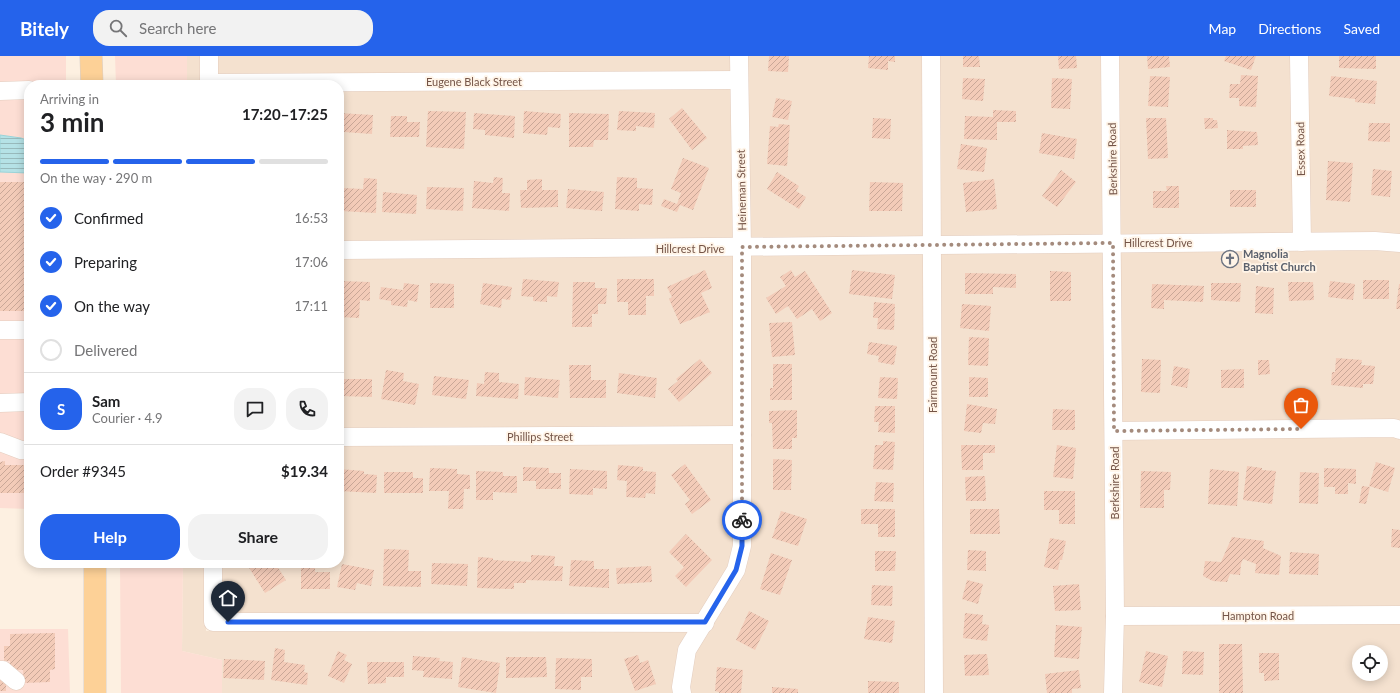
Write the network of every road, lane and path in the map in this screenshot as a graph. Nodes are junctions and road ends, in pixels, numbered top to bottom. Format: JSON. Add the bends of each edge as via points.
{"nodes":[{"id":1,"x":91,"y":56,"type":"edge"},
{"id":2,"x":209,"y":56,"type":"edge"},
{"id":3,"x":739,"y":56,"type":"edge"},
{"id":4,"x":930,"y":56,"type":"edge"},
{"id":5,"x":1110,"y":56,"type":"edge"},
{"id":6,"x":1299,"y":56,"type":"edge"},
{"id":7,"x":92,"y":80,"type":"edge"},
{"id":8,"x":209,"y":80,"type":"edge"},
{"id":9,"x":739,"y":80,"type":"junction"},
{"id":10,"x":344,"y":83,"type":"edge"},
{"id":11,"x":24,"y":90,"type":"edge"},
{"id":12,"x":0,"y":91,"type":"edge"},
{"id":13,"x":1302,"y":242,"type":"junction"},
{"id":14,"x":1113,"y":243,"type":"junction"},
{"id":15,"x":1400,"y":243,"type":"edge"},
{"id":16,"x":931,"y":245,"type":"junction"},
{"id":17,"x":742,"y":247,"type":"junction"},
{"id":18,"x":344,"y":250,"type":"edge"},
{"id":19,"x":0,"y":330,"type":"edge"},
{"id":20,"x":24,"y":330,"type":"edge"},
{"id":21,"x":24,"y":402,"type":"edge"},
{"id":22,"x":0,"y":403,"type":"edge"},
{"id":23,"x":1400,"y":430,"type":"edge"},
{"id":24,"x":1114,"y":431,"type":"junction"},
{"id":25,"x":742,"y":435,"type":"junction"},
{"id":26,"x":344,"y":437,"type":"edge"},
{"id":27,"x":0,"y":442,"type":"edge"},
{"id":28,"x":24,"y":450,"type":"edge"},
{"id":29,"x":24,"y":450,"type":"edge"},
{"id":30,"x":0,"y":456,"type":"edge"},
{"id":31,"x":95,"y":568,"type":"edge"},
{"id":32,"x":213,"y":568,"type":"edge"},
{"id":33,"x":1400,"y":615,"type":"edge"},
{"id":34,"x":1115,"y":616,"type":"junction"},
{"id":35,"x":705,"y":622,"type":"junction"},
{"id":36,"x":0,"y":670,"type":"edge"},
{"id":37,"x":16,"y":680,"type":"dead end"},
{"id":38,"x":95,"y":693,"type":"edge"},
{"id":39,"x":682,"y":693,"type":"edge"},
{"id":40,"x":934,"y":693,"type":"edge"},
{"id":41,"x":1113,"y":693,"type":"edge"}],
"edges":[{"from":1,"to":7,"type":"main road"},
{"from":2,"to":8,"type":"street"},
{"from":3,"to":9,"type":"street","name":"Heineman Street"},
{"from":4,"to":16,"type":"street","name":"Fairmount Road"},
{"from":5,"to":14,"type":"street","name":"Berkshire Road"},
{"from":6,"to":13,"type":"street","name":"Essex Road"},
{"from":9,"to":10,"type":"street","name":"Eugene Black Street"},
{"from":9,"to":17,"type":"street","name":"Heineman Street"},
{"from":11,"to":12,"type":"street"},
{"from":13,"to":14,"type":"street","name":"Hillcrest Drive"},
{"from":13,"to":15,"type":"street","name":"Hillcrest Drive"},
{"from":14,"to":16,"type":"street","name":"Hillcrest Drive"},
{"from":14,"to":24,"type":"street","name":"Berkshire Road"},
{"from":16,"to":17,"type":"street","name":"Hillcrest Drive"},
{"from":16,"to":40,"type":"street","name":"Fairmount Road"},
{"from":17,"to":18,"type":"street","name":"Hillcrest Drive"},
{"from":17,"to":25,"type":"street","name":"Heineman Street"},
{"from":19,"to":20,"type":"street"},
{"from":21,"to":22,"type":"street"},
{"from":23,"to":24,"type":"street","via":[[1386,428]]},
{"from":24,"to":34,"type":"street","name":"Berkshire Road"},
{"from":25,"to":26,"type":"street","name":"Phillips Street"},
{"from":25,"to":35,"type":"street","name":"Heineman Street","via":[[742,546],[736,570]]},
{"from":27,"to":28,"type":"street"},
{"from":29,"to":30,"type":"street"},
{"from":31,"to":38,"type":"main road"},
{"from":32,"to":35,"type":"street","via":[[212,622]]},
{"from":33,"to":34,"type":"street","name":"Hampton Road"},
{"from":34,"to":41,"type":"street","name":"Berkshire Road"},
{"from":35,"to":39,"type":"street","name":"Heineman Street","via":[[687,650]]},
{"from":36,"to":37,"type":"street"}]}
